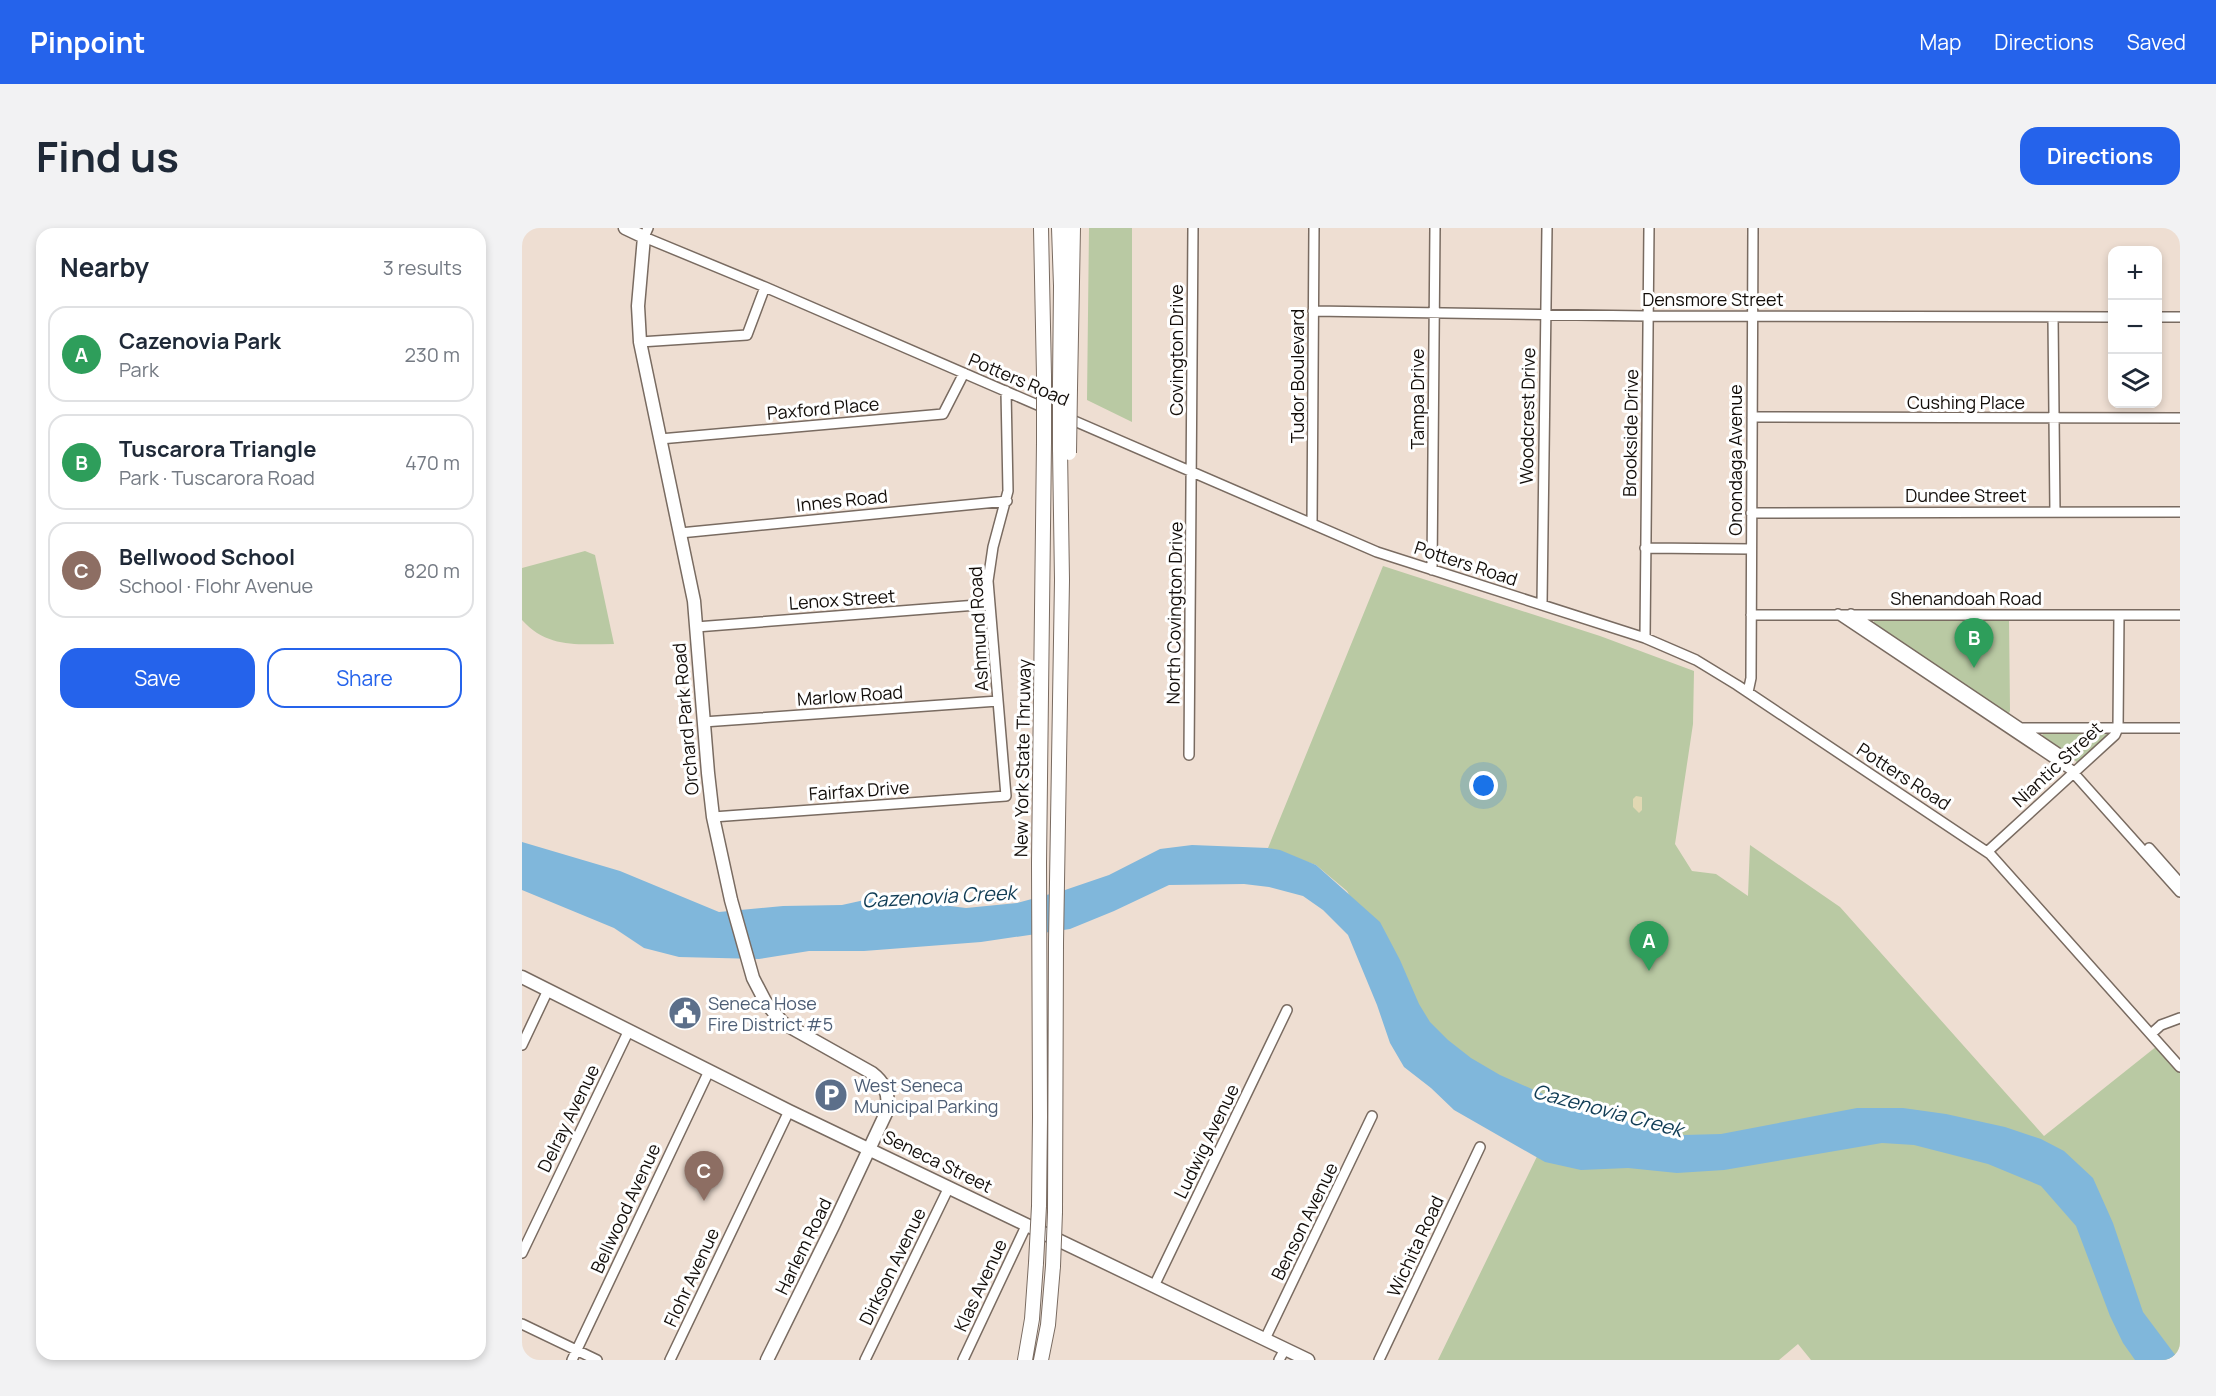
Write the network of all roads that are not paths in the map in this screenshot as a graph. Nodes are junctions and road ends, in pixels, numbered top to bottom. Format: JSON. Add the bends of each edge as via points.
{"nodes":[{"id":1,"x":625,"y":228,"type":"edge"},
{"id":2,"x":1041,"y":228,"type":"edge"},
{"id":3,"x":1059,"y":228,"type":"edge"},
{"id":4,"x":1073,"y":228,"type":"edge"},
{"id":5,"x":1193,"y":228,"type":"edge"},
{"id":6,"x":1314,"y":228,"type":"edge"},
{"id":7,"x":1435,"y":228,"type":"edge"},
{"id":8,"x":1547,"y":228,"type":"edge"},
{"id":9,"x":1648,"y":228,"type":"edge"},
{"id":10,"x":1754,"y":228,"type":"edge"},
{"id":11,"x":646,"y":233,"type":"edge"},
{"id":12,"x":765,"y":287,"type":"junction"},
{"id":13,"x":1313,"y":311,"type":"junction"},
{"id":14,"x":1434,"y":312,"type":"junction"},
{"id":15,"x":1545,"y":314,"type":"junction"},
{"id":16,"x":1647,"y":316,"type":"junction"},
{"id":17,"x":1753,"y":316,"type":"junction"},
{"id":18,"x":2053,"y":317,"type":"junction"},
{"id":19,"x":2108,"y":317,"type":"edge"},
{"id":20,"x":2162,"y":317,"type":"edge"},
{"id":21,"x":2180,"y":317,"type":"edge"},
{"id":22,"x":640,"y":342,"type":"junction"},
{"id":23,"x":964,"y":373,"type":"junction"},
{"id":24,"x":1065,"y":385,"type":"junction"},
{"id":25,"x":1006,"y":392,"type":"junction"},
{"id":26,"x":1752,"y":417,"type":"junction"},
{"id":27,"x":2180,"y":418,"type":"edge"},
{"id":28,"x":2054,"y":419,"type":"junction"},
{"id":29,"x":660,"y":439,"type":"junction"},
{"id":30,"x":1192,"y":472,"type":"junction"},
{"id":31,"x":1007,"y":501,"type":"junction"},
{"id":32,"x":2055,"y":512,"type":"junction"},
{"id":33,"x":2180,"y":512,"type":"edge"},
{"id":34,"x":1751,"y":513,"type":"junction"},
{"id":35,"x":1312,"y":524,"type":"junction"},
{"id":36,"x":680,"y":532,"type":"junction"},
{"id":37,"x":1645,"y":548,"type":"junction"},
{"id":38,"x":1751,"y":549,"type":"junction"},
{"id":39,"x":1432,"y":570,"type":"junction"},
{"id":40,"x":990,"y":604,"type":"junction"},
{"id":41,"x":1542,"y":604,"type":"junction"},
{"id":42,"x":1838,"y":614,"type":"junction"},
{"id":43,"x":1851,"y":614,"type":"junction"},
{"id":44,"x":1751,"y":615,"type":"junction"},
{"id":45,"x":2119,"y":615,"type":"junction"},
{"id":46,"x":2180,"y":615,"type":"edge"},
{"id":47,"x":696,"y":627,"type":"junction"},
{"id":48,"x":1645,"y":638,"type":"junction"},
{"id":49,"x":1748,"y":692,"type":"junction"},
{"id":50,"x":998,"y":700,"type":"junction"},
{"id":51,"x":703,"y":722,"type":"junction"},
{"id":52,"x":2009,"y":728,"type":"junction"},
{"id":53,"x":2021,"y":728,"type":"junction"},
{"id":54,"x":2118,"y":728,"type":"junction"},
{"id":55,"x":2180,"y":728,"type":"edge"},
{"id":56,"x":1189,"y":754,"type":"dead end"},
{"id":57,"x":2075,"y":771,"type":"junction"},
{"id":58,"x":1006,"y":796,"type":"joint"},
{"id":59,"x":713,"y":817,"type":"junction"},
{"id":60,"x":1987,"y":852,"type":"junction"},
{"id":61,"x":2180,"y":883,"type":"edge"},
{"id":62,"x":2180,"y":892,"type":"edge"},
{"id":63,"x":522,"y":977,"type":"edge"},
{"id":64,"x":548,"y":990,"type":"junction"},
{"id":65,"x":1287,"y":1010,"type":"dead end"},
{"id":66,"x":2180,"y":1018,"type":"edge"},
{"id":67,"x":629,"y":1030,"type":"junction"},
{"id":68,"x":2151,"y":1034,"type":"junction"},
{"id":69,"x":522,"y":1045,"type":"edge"},
{"id":70,"x":2180,"y":1067,"type":"edge"},
{"id":71,"x":710,"y":1071,"type":"junction"},
{"id":72,"x":789,"y":1111,"type":"junction"},
{"id":73,"x":1372,"y":1116,"type":"dead end"},
{"id":74,"x":1480,"y":1147,"type":"dead end"},
{"id":75,"x":870,"y":1148,"type":"junction"},
{"id":76,"x":949,"y":1186,"type":"junction"},
{"id":77,"x":1027,"y":1224,"type":"junction"},
{"id":78,"x":522,"y":1253,"type":"edge"},
{"id":79,"x":1154,"y":1286,"type":"junction"},
{"id":80,"x":522,"y":1324,"type":"edge"},
{"id":81,"x":1265,"y":1339,"type":"junction"},
{"id":82,"x":576,"y":1350,"type":"junction"},
{"id":83,"x":1282,"y":1354,"type":"edge"},
{"id":84,"x":572,"y":1360,"type":"edge"},
{"id":85,"x":597,"y":1360,"type":"edge"},
{"id":86,"x":670,"y":1360,"type":"edge"},
{"id":87,"x":767,"y":1360,"type":"edge"},
{"id":88,"x":865,"y":1360,"type":"edge"},
{"id":89,"x":963,"y":1360,"type":"edge"},
{"id":90,"x":1025,"y":1360,"type":"edge"},
{"id":91,"x":1041,"y":1360,"type":"edge"},
{"id":92,"x":1308,"y":1360,"type":"edge"},
{"id":93,"x":1379,"y":1360,"type":"edge"}],
"edges":[{"from":1,"to":11,"type":"main road"},
{"from":2,"to":90,"type":"highway","name":"New York State Thruway","bridge":true,"via":[[1044,442],[1039,1206],[1032,1319]]},
{"from":3,"to":24,"type":"highway"},
{"from":4,"to":24,"type":"highway"},
{"from":5,"to":30,"type":"street","name":"Covington Drive"},
{"from":6,"to":13,"type":"street","name":"Tudor Boulevard"},
{"from":7,"to":14,"type":"street","name":"Tampa Drive"},
{"from":8,"to":15,"type":"street","name":"Woodcrest Drive"},
{"from":9,"to":16,"type":"street","name":"Brookside Drive"},
{"from":10,"to":17,"type":"street","name":"Onondaga Avenue"},
{"from":11,"to":12,"type":"street","name":"Potters Road"},
{"from":11,"to":22,"type":"main road","name":"Orchard Park Road","via":[[638,306]]},
{"from":12,"to":22,"type":"street","via":[[747,335]]},
{"from":12,"to":23,"type":"street","name":"Potters Road"},
{"from":13,"to":14,"type":"street","name":"Densmore Street"},
{"from":13,"to":35,"type":"street","name":"Tudor Boulevard"},
{"from":14,"to":15,"type":"street","name":"Densmore Street"},
{"from":14,"to":39,"type":"street","name":"Tampa Drive"},
{"from":15,"to":16,"type":"street","name":"Densmore Street"},
{"from":15,"to":41,"type":"street","name":"Woodcrest Drive"},
{"from":16,"to":17,"type":"street","name":"Densmore Street"},
{"from":16,"to":37,"type":"street","name":"Brookside Drive"},
{"from":17,"to":18,"type":"street","name":"Densmore Street"},
{"from":17,"to":26,"type":"street","name":"Onondaga Avenue"},
{"from":18,"to":19,"type":"street","name":"Densmore Street"},
{"from":18,"to":28,"type":"street"},
{"from":20,"to":21,"type":"street"},
{"from":22,"to":29,"type":"main road","name":"Orchard Park Road"},
{"from":23,"to":25,"type":"street","name":"Potters Road"},
{"from":23,"to":29,"type":"street","name":"Paxford Place","via":[[943,414]]},
{"from":24,"to":91,"type":"highway","name":"New York State Thruway","bridge":true,"via":[[1068,550],[1062,580],[1055,1212],[1048,1325]]},
{"from":25,"to":30,"type":"street","name":"Potters Road"},
{"from":25,"to":31,"type":"street","name":"Ashmund Road"},
{"from":26,"to":28,"type":"street","name":"Cushing Place"},
{"from":26,"to":34,"type":"street","name":"Onondaga Avenue"},
{"from":27,"to":28,"type":"street","name":"Cushing Place"},
{"from":28,"to":32,"type":"street"},
{"from":29,"to":36,"type":"main road","name":"Orchard Park Road"},
{"from":30,"to":35,"type":"street","name":"Potters Road"},
{"from":30,"to":56,"type":"street","name":"North Covington Drive"},
{"from":31,"to":36,"type":"street","name":"Innes Road"},
{"from":31,"to":40,"type":"street","name":"Ashmund Road","via":[[989,565]]},
{"from":32,"to":33,"type":"street","name":"Dundee Street"},
{"from":32,"to":34,"type":"street","name":"Dundee Street"},
{"from":34,"to":38,"type":"street","name":"Onondaga Avenue"},
{"from":35,"to":39,"type":"street","name":"Potters Road"},
{"from":36,"to":47,"type":"main road","name":"Orchard Park Road"},
{"from":37,"to":38,"type":"street"},
{"from":37,"to":48,"type":"street","name":"Brookside Drive"},
{"from":38,"to":44,"type":"street","name":"Onondaga Avenue"},
{"from":39,"to":41,"type":"street","name":"Potters Road"},
{"from":40,"to":47,"type":"street","name":"Lenox Street"},
{"from":40,"to":50,"type":"street","name":"Ashmund Road"},
{"from":41,"to":48,"type":"street","name":"Potters Road"},
{"from":42,"to":43,"type":"street","name":"Shenandoah Road"},
{"from":42,"to":44,"type":"street","name":"Shenandoah Road"},
{"from":42,"to":52,"type":"street"},
{"from":43,"to":45,"type":"street","name":"Shenandoah Road"},
{"from":43,"to":53,"type":"street"},
{"from":44,"to":49,"type":"street","name":"Onondaga Avenue"},
{"from":45,"to":46,"type":"street","name":"Shenandoah Road"},
{"from":45,"to":54,"type":"street","name":"Niantic Street"},
{"from":47,"to":51,"type":"main road","name":"Orchard Park Road"},
{"from":48,"to":49,"type":"street","name":"Potters Road","via":[[1696,660]]},
{"from":49,"to":60,"type":"street","name":"Potters Road"},
{"from":50,"to":51,"type":"street","name":"Marlow Road"},
{"from":50,"to":58,"type":"street","name":"Ashmund Road"},
{"from":51,"to":59,"type":"main road","name":"Orchard Park Road"},
{"from":52,"to":53,"type":"street"},
{"from":52,"to":57,"type":"street"},
{"from":53,"to":54,"type":"street"},
{"from":53,"to":57,"type":"street","via":[[2068,759]]},
{"from":54,"to":55,"type":"street"},
{"from":54,"to":57,"type":"street","name":"Niantic Street"},
{"from":57,"to":60,"type":"street","name":"Niantic Street"},
{"from":57,"to":61,"type":"street"},
{"from":57,"to":62,"type":"street"},
{"from":58,"to":59,"type":"street","name":"Fairfax Drive"},
{"from":59,"to":75,"type":"main road","name":"Orchard Park Road","via":[[749,966],[766,1004],[783,1023],[882,1082],[888,1096],[887,1111]]},
{"from":60,"to":68,"type":"street","name":"Potters Road"},
{"from":63,"to":64,"type":"main road","name":"Seneca Street"},
{"from":64,"to":67,"type":"main road","name":"Seneca Street"},
{"from":64,"to":69,"type":"street"},
{"from":65,"to":79,"type":"street","name":"Ludwig Avenue"},
{"from":66,"to":68,"type":"street","via":[[2161,1025]]},
{"from":67,"to":71,"type":"main road","name":"Seneca Street"},
{"from":67,"to":78,"type":"street","name":"Delray Avenue"},
{"from":68,"to":70,"type":"street","name":"Potters Road"},
{"from":71,"to":72,"type":"main road","name":"Seneca Street"},
{"from":71,"to":82,"type":"street","name":"Bellwood Avenue"},
{"from":72,"to":75,"type":"main road","name":"Seneca Street"},
{"from":72,"to":86,"type":"street","name":"Flohr Avenue"},
{"from":73,"to":81,"type":"street","name":"Benson Avenue"},
{"from":74,"to":93,"type":"street","name":"Wichita Road"},
{"from":75,"to":76,"type":"main road","name":"Seneca Street"},
{"from":75,"to":87,"type":"main road","name":"Harlem Road"},
{"from":76,"to":77,"type":"main road","name":"Seneca Street"},
{"from":76,"to":88,"type":"street","name":"Dirkson Avenue"},
{"from":77,"to":79,"type":"main road","name":"Seneca Street"},
{"from":77,"to":89,"type":"street","name":"Klas Avenue"},
{"from":79,"to":81,"type":"main road","name":"Seneca Street"},
{"from":80,"to":82,"type":"street"},
{"from":81,"to":83,"type":"main road","name":"Seneca Street"},
{"from":82,"to":84,"type":"street","name":"Bellwood Avenue"},
{"from":82,"to":85,"type":"street"},
{"from":83,"to":92,"type":"main road","name":"Seneca Street"}]}
